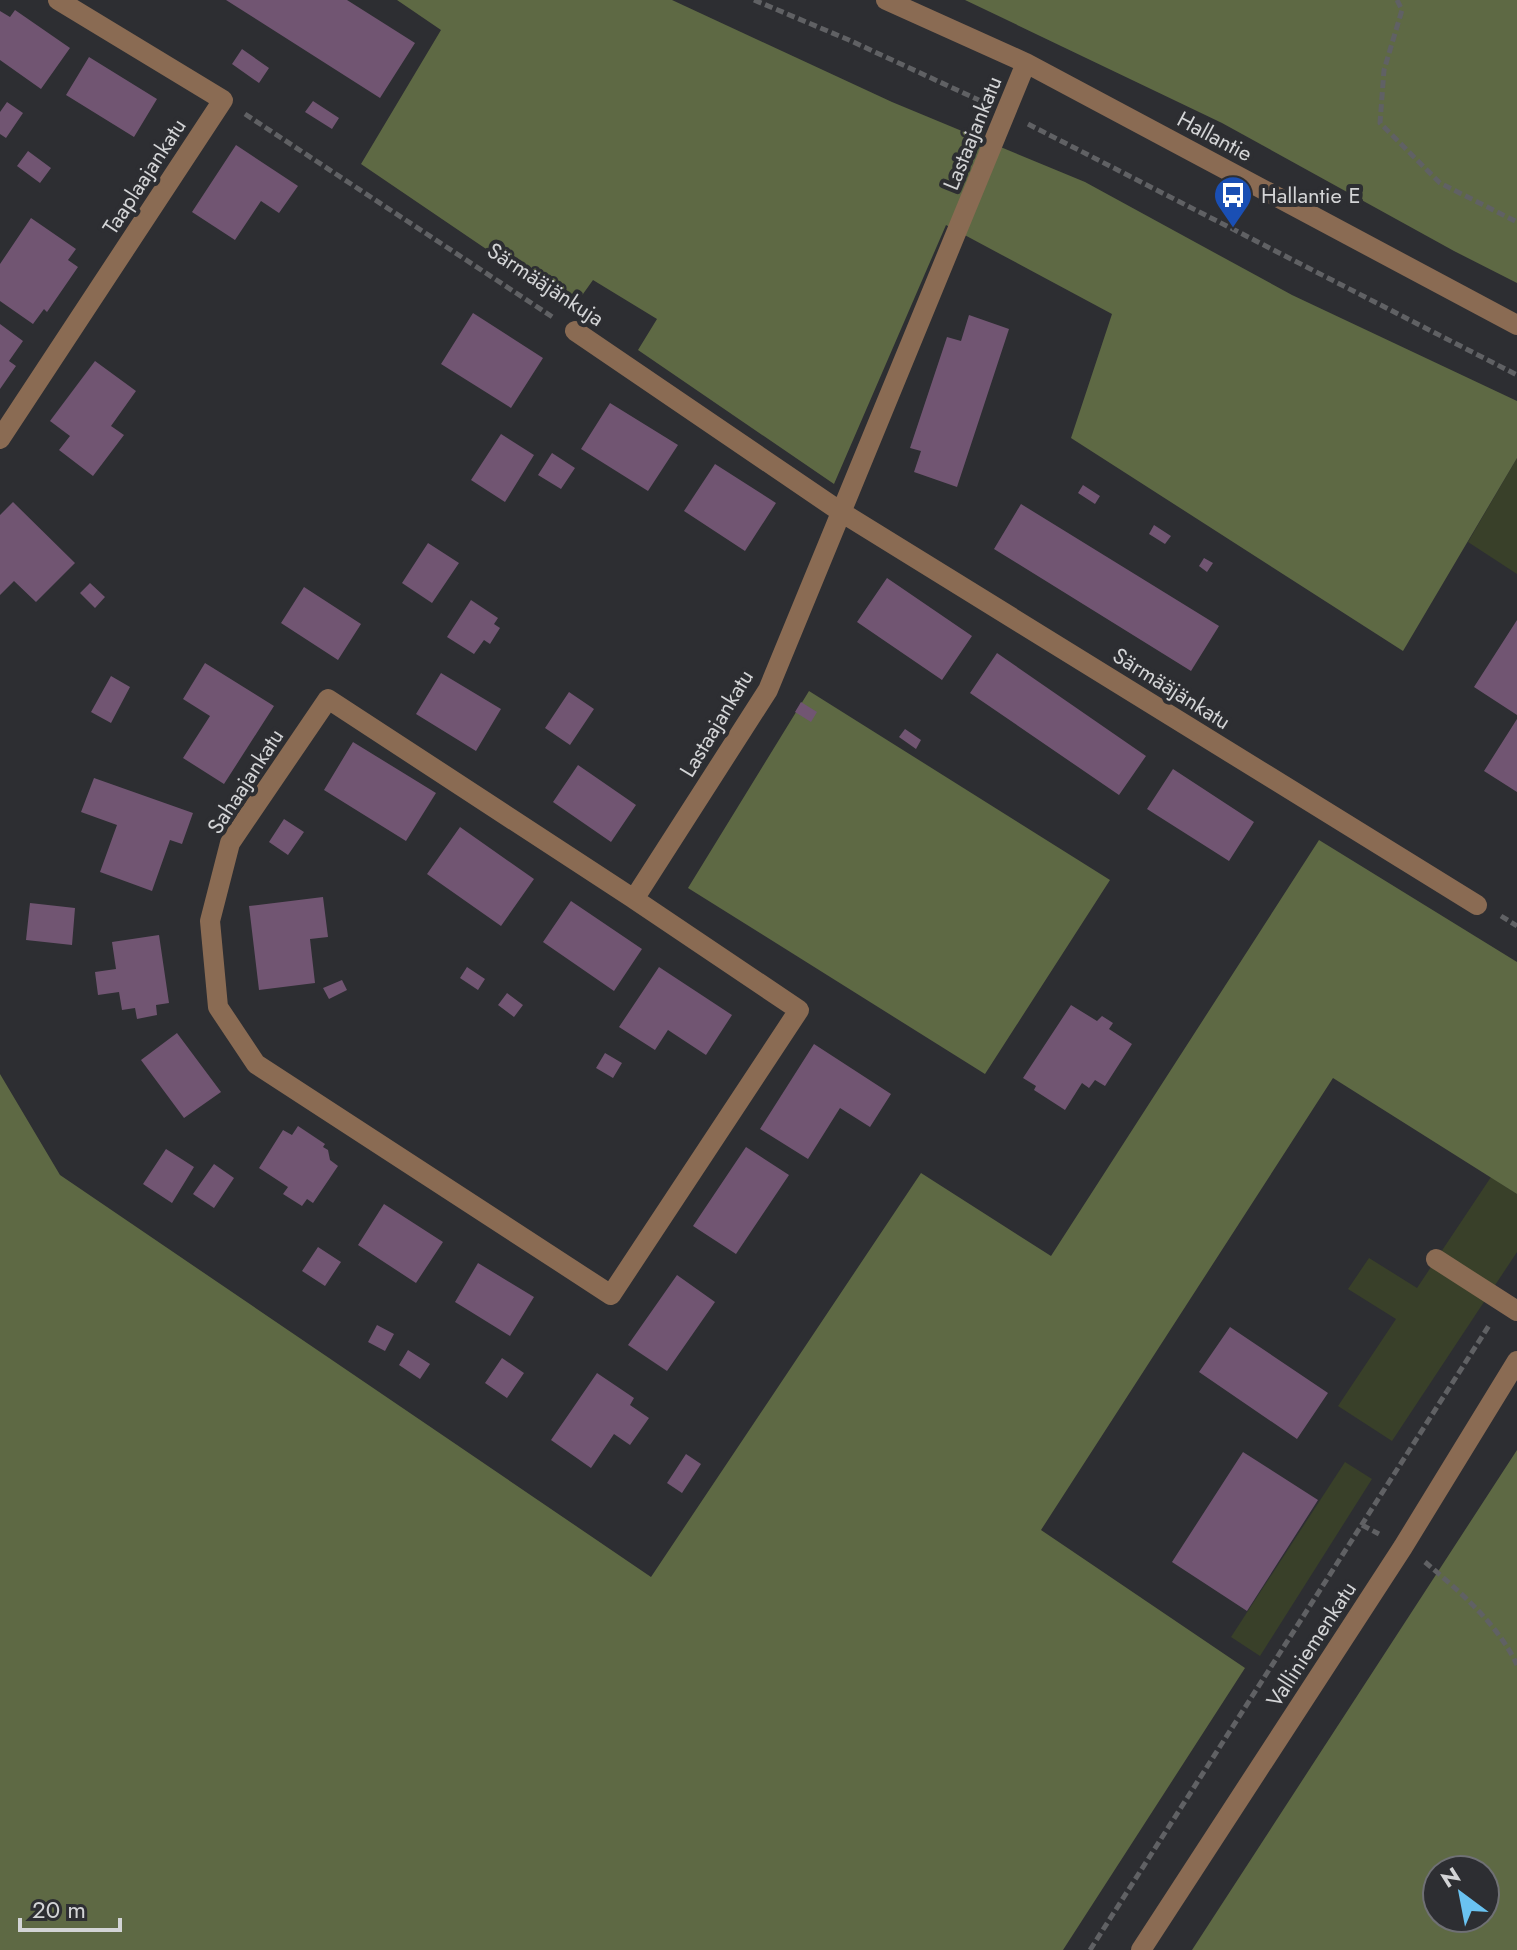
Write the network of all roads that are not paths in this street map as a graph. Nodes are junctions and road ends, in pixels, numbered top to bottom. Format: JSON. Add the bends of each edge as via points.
{"nodes":[{"id":1,"x":58,"y":0,"type":"edge"},
{"id":2,"x":886,"y":0,"type":"edge"},
{"id":3,"x":1026,"y":63,"type":"junction"},
{"id":4,"x":1517,"y":325,"type":"edge"},
{"id":5,"x":575,"y":331,"type":"road end"},
{"id":6,"x":0,"y":439,"type":"edge"},
{"id":7,"x":841,"y":512,"type":"junction"},
{"id":8,"x":634,"y":899,"type":"junction"},
{"id":9,"x":1477,"y":905,"type":"dead end"},
{"id":10,"x":1436,"y":1259,"type":"dead end"},
{"id":11,"x":1510,"y":1306,"type":"edge"},
{"id":12,"x":1517,"y":1361,"type":"edge"},
{"id":13,"x":1141,"y":1950,"type":"edge"}],
"edges":[{"from":1,"to":6,"type":"street","name":"Taaplaajankatu","via":[[223,100]]},
{"from":2,"to":3,"type":"street","name":"Hallantie"},
{"from":3,"to":4,"type":"street","name":"Hallantie"},
{"from":3,"to":7,"type":"street","name":"Lastaajankatu"},
{"from":5,"to":7,"type":"street","name":"Särmääjänkuja"},
{"from":7,"to":8,"type":"street","name":"Lastaajankatu","via":[[768,690]]},
{"from":7,"to":9,"type":"street","name":"Särmääjänkatu"},
{"from":8,"to":8,"type":"street","name":"Sahaajankatu","via":[[328,699],[230,843],[210,921],[218,1007],[256,1064],[611,1295],[799,1010]]},
{"from":10,"to":11,"type":"street"},
{"from":12,"to":13,"type":"street","name":"Valliniemenkatu"}]}
